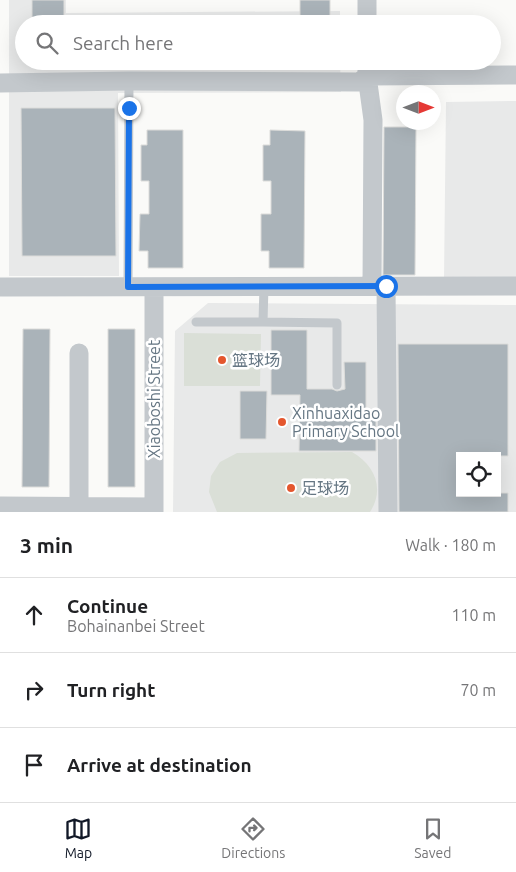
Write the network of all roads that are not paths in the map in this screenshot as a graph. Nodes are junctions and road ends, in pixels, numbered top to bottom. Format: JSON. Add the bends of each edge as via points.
{"nodes":[{"id":1,"x":366,"y":0,"type":"edge"},
{"id":2,"x":366,"y":15,"type":"edge"},
{"id":3,"x":366,"y":70,"type":"edge"},
{"id":4,"x":367,"y":70,"type":"edge"},
{"id":5,"x":397,"y":70,"type":"edge"},
{"id":6,"x":516,"y":74,"type":"edge"},
{"id":7,"x":129,"y":81,"type":"junction"},
{"id":8,"x":0,"y":84,"type":"edge"},
{"id":9,"x":264,"y":286,"type":"junction"},
{"id":10,"x":379,"y":286,"type":"junction"},
{"id":11,"x":516,"y":286,"type":"edge"},
{"id":12,"x":128,"y":287,"type":"junction"},
{"id":13,"x":154,"y":287,"type":"junction"},
{"id":14,"x":0,"y":288,"type":"edge"},
{"id":15,"x":196,"y":322,"type":"dead end"},
{"id":16,"x":263,"y":322,"type":"junction"},
{"id":17,"x":79,"y":353,"type":"dead end"},
{"id":18,"x":337,"y":385,"type":"dead end"},
{"id":19,"x":0,"y":506,"type":"edge"},
{"id":20,"x":79,"y":509,"type":"edge"},
{"id":21,"x":154,"y":510,"type":"edge"},
{"id":22,"x":388,"y":512,"type":"edge"}],
"edges":[{"from":1,"to":2,"type":"street"},
{"from":3,"to":7,"type":"street","via":[[359,82]]},
{"from":4,"to":10,"type":"street"},
{"from":5,"to":6,"type":"street"},
{"from":7,"to":8,"type":"street"},
{"from":7,"to":12,"type":"lane"},
{"from":9,"to":10,"type":"street"},
{"from":9,"to":13,"type":"street"},
{"from":9,"to":16,"type":"lane"},
{"from":10,"to":11,"type":"street"},
{"from":10,"to":22,"type":"street"},
{"from":12,"to":13,"type":"street"},
{"from":12,"to":14,"type":"street"},
{"from":13,"to":21,"type":"street","name":"Xiaoboshi Street"},
{"from":15,"to":16,"type":"lane"},
{"from":16,"to":18,"type":"lane","via":[[337,323]]},
{"from":17,"to":20,"type":"street"},
{"from":19,"to":20,"type":"street"},
{"from":20,"to":21,"type":"street"}]}
